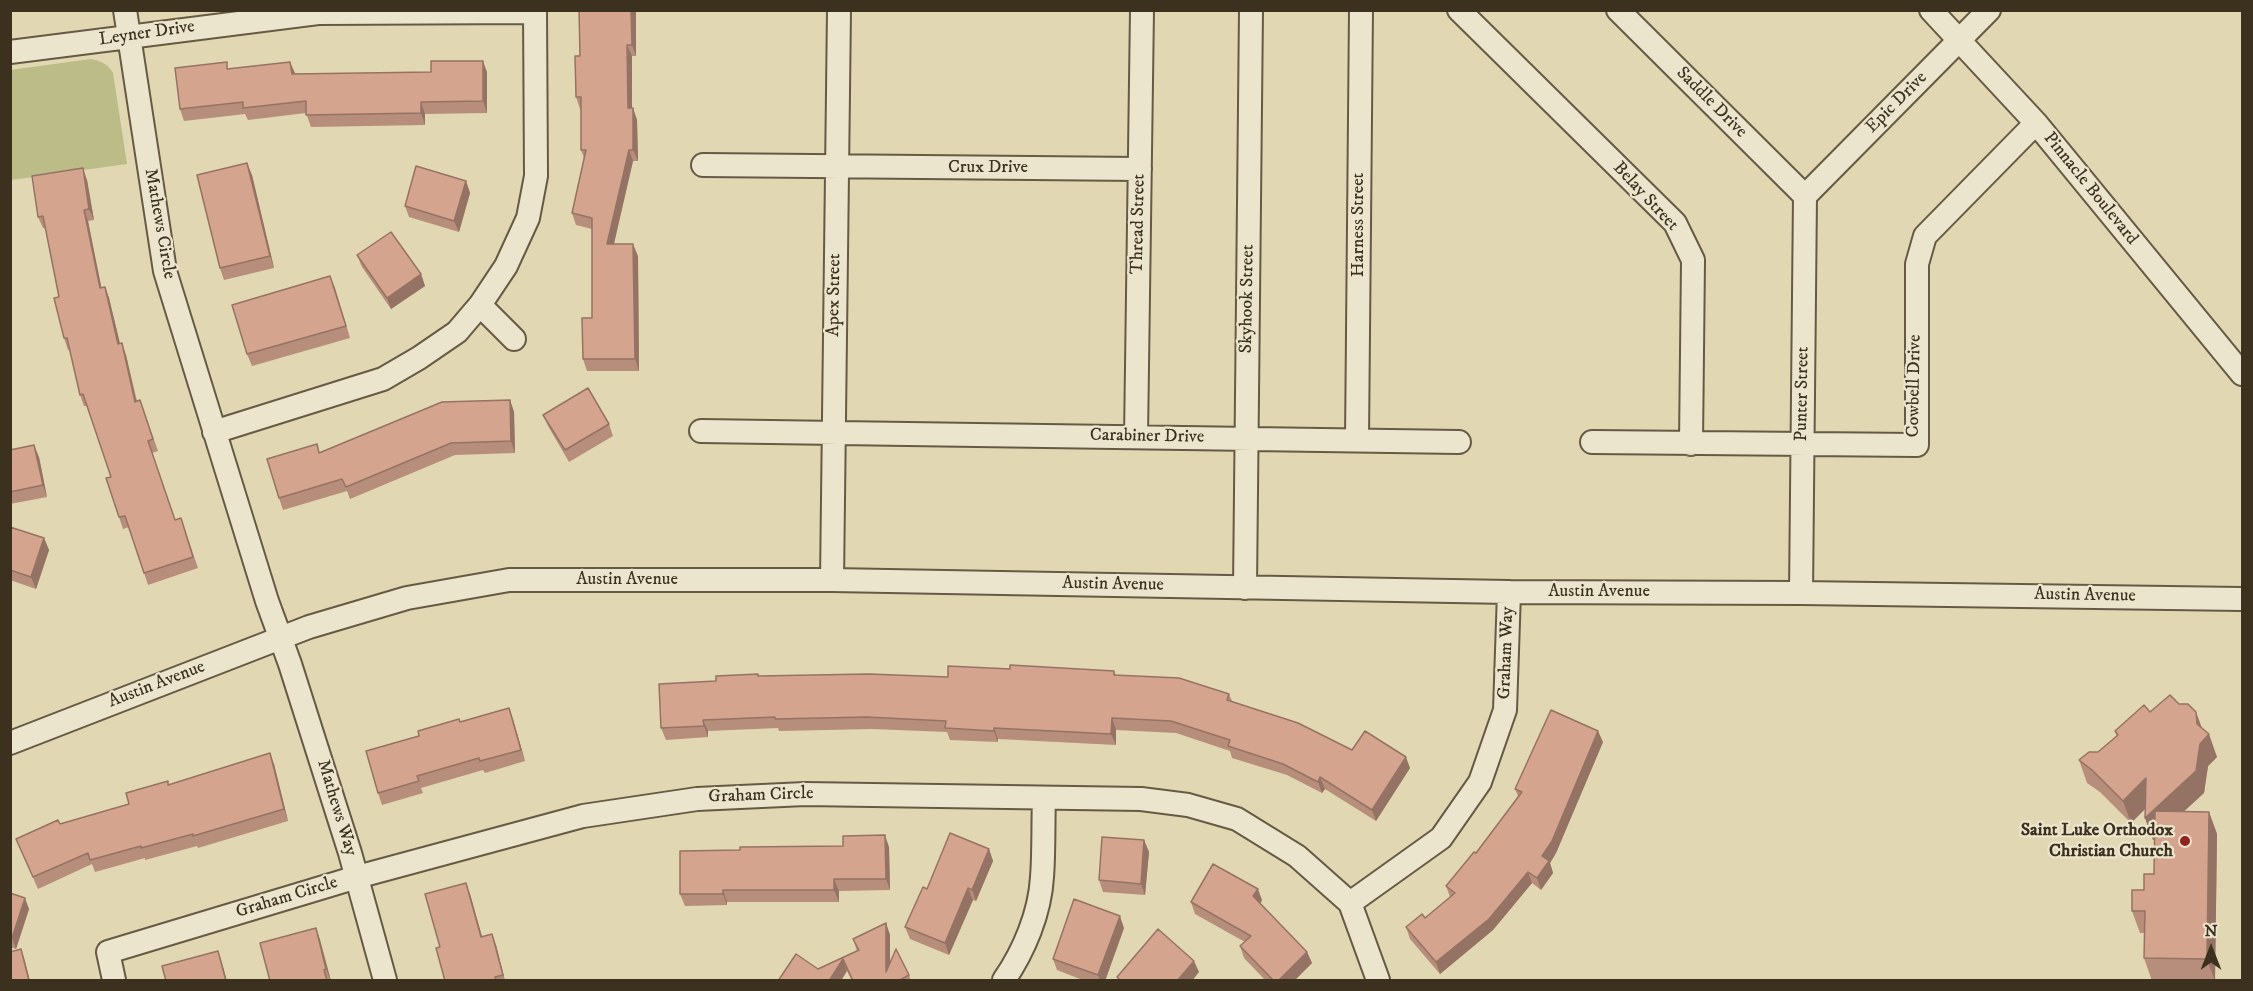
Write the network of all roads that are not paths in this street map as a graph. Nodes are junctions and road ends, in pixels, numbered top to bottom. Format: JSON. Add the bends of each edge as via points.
{"nodes":[{"id":1,"x":124,"y":10,"type":"edge"},
{"id":2,"x":839,"y":10,"type":"edge"},
{"id":3,"x":1142,"y":10,"type":"edge"},
{"id":4,"x":1251,"y":10,"type":"edge"},
{"id":5,"x":1361,"y":10,"type":"edge"},
{"id":6,"x":1460,"y":10,"type":"edge"},
{"id":7,"x":1618,"y":10,"type":"edge"},
{"id":8,"x":1931,"y":10,"type":"edge"},
{"id":9,"x":1989,"y":10,"type":"edge"},
{"id":10,"x":535,"y":11,"type":"edge"},
{"id":11,"x":129,"y":36,"type":"junction"},
{"id":12,"x":1959,"y":39,"type":"junction"},
{"id":13,"x":10,"y":52,"type":"edge"},
{"id":14,"x":2036,"y":123,"type":"junction"},
{"id":15,"x":703,"y":165,"type":"dead end"},
{"id":16,"x":837,"y":166,"type":"junction"},
{"id":17,"x":1140,"y":169,"type":"junction"},
{"id":18,"x":1805,"y":196,"type":"junction"},
{"id":19,"x":480,"y":305,"type":"junction"},
{"id":20,"x":514,"y":339,"type":"dead end"},
{"id":21,"x":2242,"y":374,"type":"edge"},
{"id":22,"x":701,"y":431,"type":"dead end"},
{"id":23,"x":214,"y":432,"type":"junction"},
{"id":24,"x":834,"y":433,"type":"junction"},
{"id":25,"x":1136,"y":437,"type":"junction"},
{"id":26,"x":1247,"y":439,"type":"junction"},
{"id":27,"x":1357,"y":440,"type":"junction"},
{"id":28,"x":1459,"y":442,"type":"dead end"},
{"id":29,"x":1592,"y":442,"type":"dead end"},
{"id":30,"x":1691,"y":444,"type":"junction"},
{"id":31,"x":1802,"y":445,"type":"junction"},
{"id":32,"x":832,"y":580,"type":"junction"},
{"id":33,"x":1245,"y":588,"type":"junction"},
{"id":34,"x":1509,"y":592,"type":"junction"},
{"id":35,"x":1802,"y":593,"type":"junction"},
{"id":36,"x":2242,"y":599,"type":"edge"},
{"id":37,"x":281,"y":637,"type":"junction"},
{"id":38,"x":10,"y":743,"type":"edge"},
{"id":39,"x":1044,"y":798,"type":"junction"},
{"id":40,"x":357,"y":877,"type":"junction"},
{"id":41,"x":1350,"y":903,"type":"junction"},
{"id":42,"x":114,"y":981,"type":"edge"},
{"id":43,"x":385,"y":981,"type":"edge"},
{"id":44,"x":1004,"y":981,"type":"edge"},
{"id":45,"x":1378,"y":981,"type":"edge"}],
"edges":[{"from":1,"to":11,"type":"street","name":"Mathews Circle"},
{"from":2,"to":16,"type":"street","name":"Apex Street"},
{"from":3,"to":17,"type":"street","name":"Thread Street"},
{"from":4,"to":26,"type":"street","name":"Skyhook Street"},
{"from":5,"to":27,"type":"street","name":"Harness Street"},
{"from":6,"to":30,"type":"street","name":"Belay Street","via":[[1675,223],[1694,260]]},
{"from":7,"to":18,"type":"street","name":"Saddle Drive"},
{"from":8,"to":12,"type":"street","name":"Pinnacle Boulevard"},
{"from":9,"to":12,"type":"street","name":"Epic Drive"},
{"from":10,"to":11,"type":"street","name":"Leyner Drive","via":[[318,13]]},
{"from":10,"to":19,"type":"street","via":[[536,176],[528,218],[506,266]]},
{"from":11,"to":13,"type":"street","name":"Leyner Drive"},
{"from":11,"to":23,"type":"street","name":"Mathews Circle","via":[[165,271]]},
{"from":12,"to":14,"type":"street","name":"Pinnacle Boulevard"},
{"from":12,"to":18,"type":"street","name":"Epic Drive"},
{"from":14,"to":21,"type":"street","name":"Pinnacle Boulevard"},
{"from":14,"to":31,"type":"street","name":"Cowbell Drive","via":[[1925,237],[1917,264],[1917,445]]},
{"from":15,"to":16,"type":"street","name":"Crux Drive"},
{"from":16,"to":17,"type":"street","name":"Crux Drive"},
{"from":16,"to":24,"type":"street","name":"Apex Street"},
{"from":17,"to":25,"type":"street","name":"Thread Street"},
{"from":18,"to":31,"type":"street","name":"Punter Street"},
{"from":19,"to":20,"type":"street"},
{"from":19,"to":23,"type":"street","via":[[457,332],[383,379]]},
{"from":22,"to":24,"type":"street","name":"Carabiner Drive"},
{"from":23,"to":37,"type":"street","name":"Mathews Circle"},
{"from":24,"to":25,"type":"street","name":"Carabiner Drive"},
{"from":24,"to":32,"type":"street","name":"Apex Street"},
{"from":25,"to":26,"type":"street","name":"Carabiner Drive"},
{"from":26,"to":27,"type":"street","name":"Carabiner Drive"},
{"from":26,"to":33,"type":"street","name":"Skyhook Street"},
{"from":27,"to":28,"type":"street","name":"Carabiner Drive"},
{"from":29,"to":30,"type":"street","name":"Cowbell Drive"},
{"from":30,"to":31,"type":"street","name":"Cowbell Drive"},
{"from":31,"to":35,"type":"street","name":"Punter Street"},
{"from":32,"to":33,"type":"street","name":"Austin Avenue"},
{"from":32,"to":37,"type":"street","name":"Austin Avenue","via":[[509,579],[407,598]]},
{"from":33,"to":34,"type":"street","name":"Austin Avenue"},
{"from":34,"to":35,"type":"street","name":"Austin Avenue"},
{"from":34,"to":41,"type":"street","name":"Graham Way","via":[[1505,710],[1480,782],[1441,838]]},
{"from":35,"to":36,"type":"street","name":"Austin Avenue"},
{"from":37,"to":38,"type":"street","name":"Austin Avenue"},
{"from":37,"to":40,"type":"street","name":"Mathews Way"},
{"from":39,"to":40,"type":"street","name":"Graham Circle","via":[[806,794],[697,799],[583,816]]},
{"from":39,"to":41,"type":"street","name":"Graham Circle","via":[[1141,799],[1188,805],[1238,819],[1297,856]]},
{"from":39,"to":44,"type":"street","via":[[1042,879],[1032,924]]},
{"from":40,"to":42,"type":"street","name":"Graham Circle","via":[[108,952]]},
{"from":40,"to":43,"type":"street","name":"Mathews Way"},
{"from":41,"to":45,"type":"street","name":"Graham Circle"}]}
